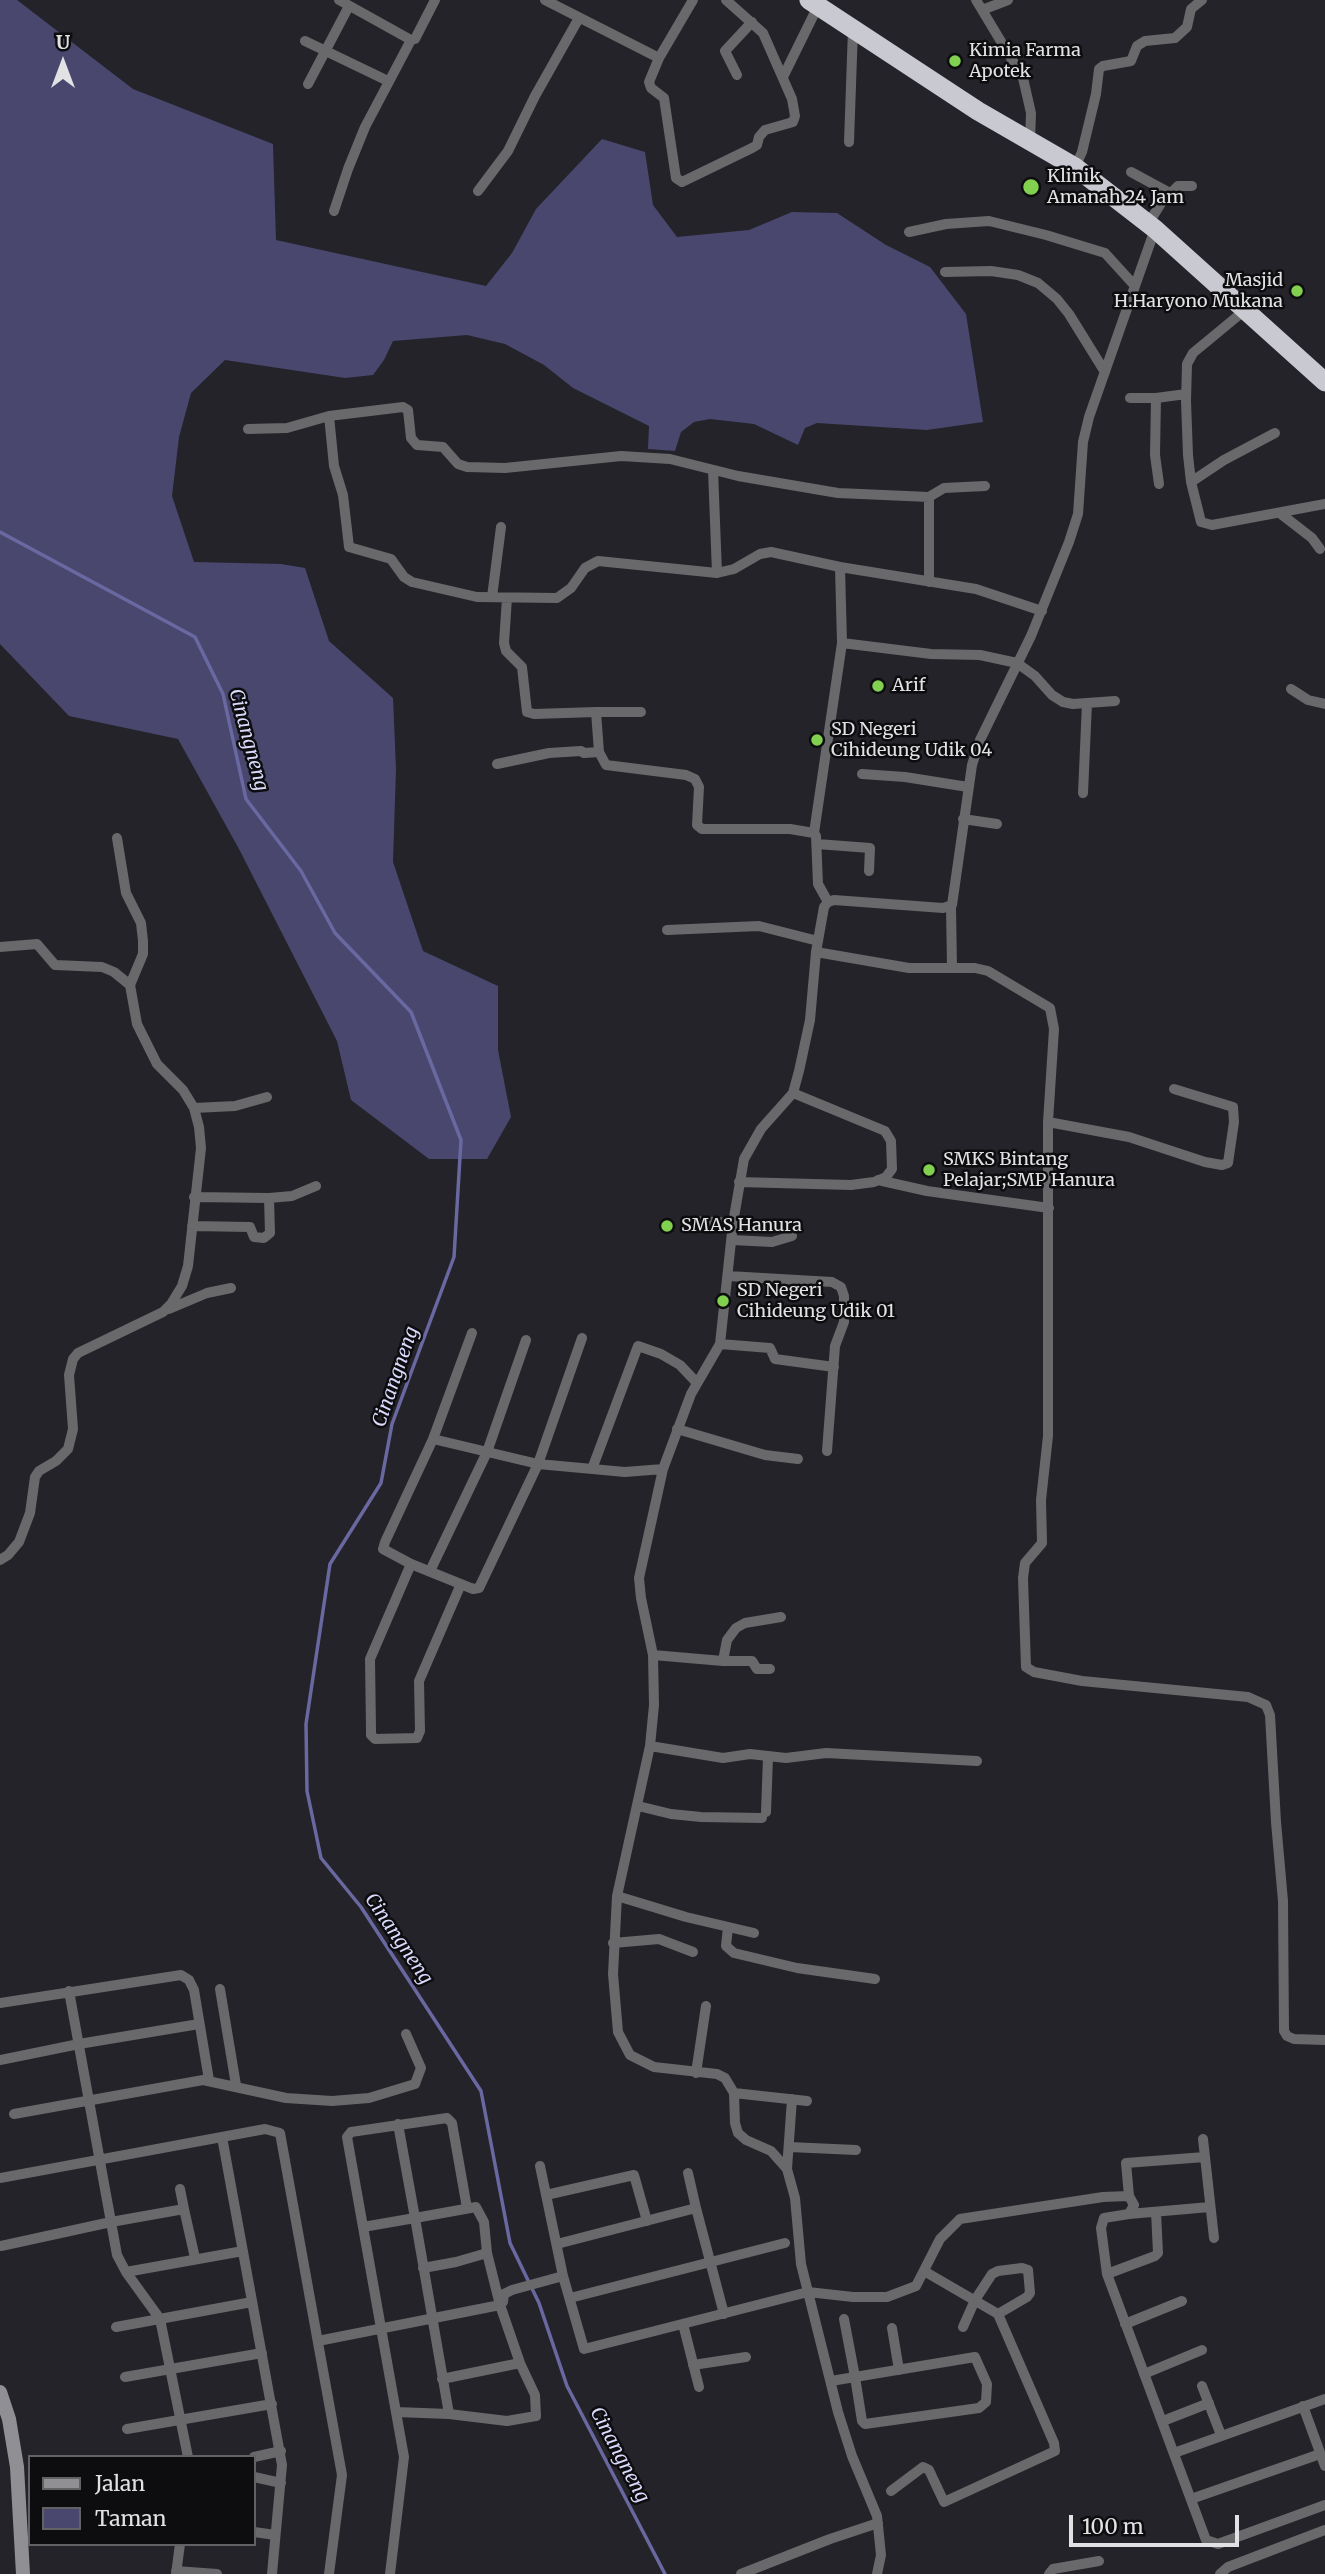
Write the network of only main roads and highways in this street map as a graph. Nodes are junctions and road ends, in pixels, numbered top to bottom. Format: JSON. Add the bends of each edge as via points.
{"nodes":[{"id":1,"x":813,"y":3,"type":"edge"},
{"id":2,"x":1325,"y":382,"type":"edge"}],
"edges":[{"from":1,"to":2,"type":"highway","via":[[978,111],[1075,167],[1152,227]]}]}
